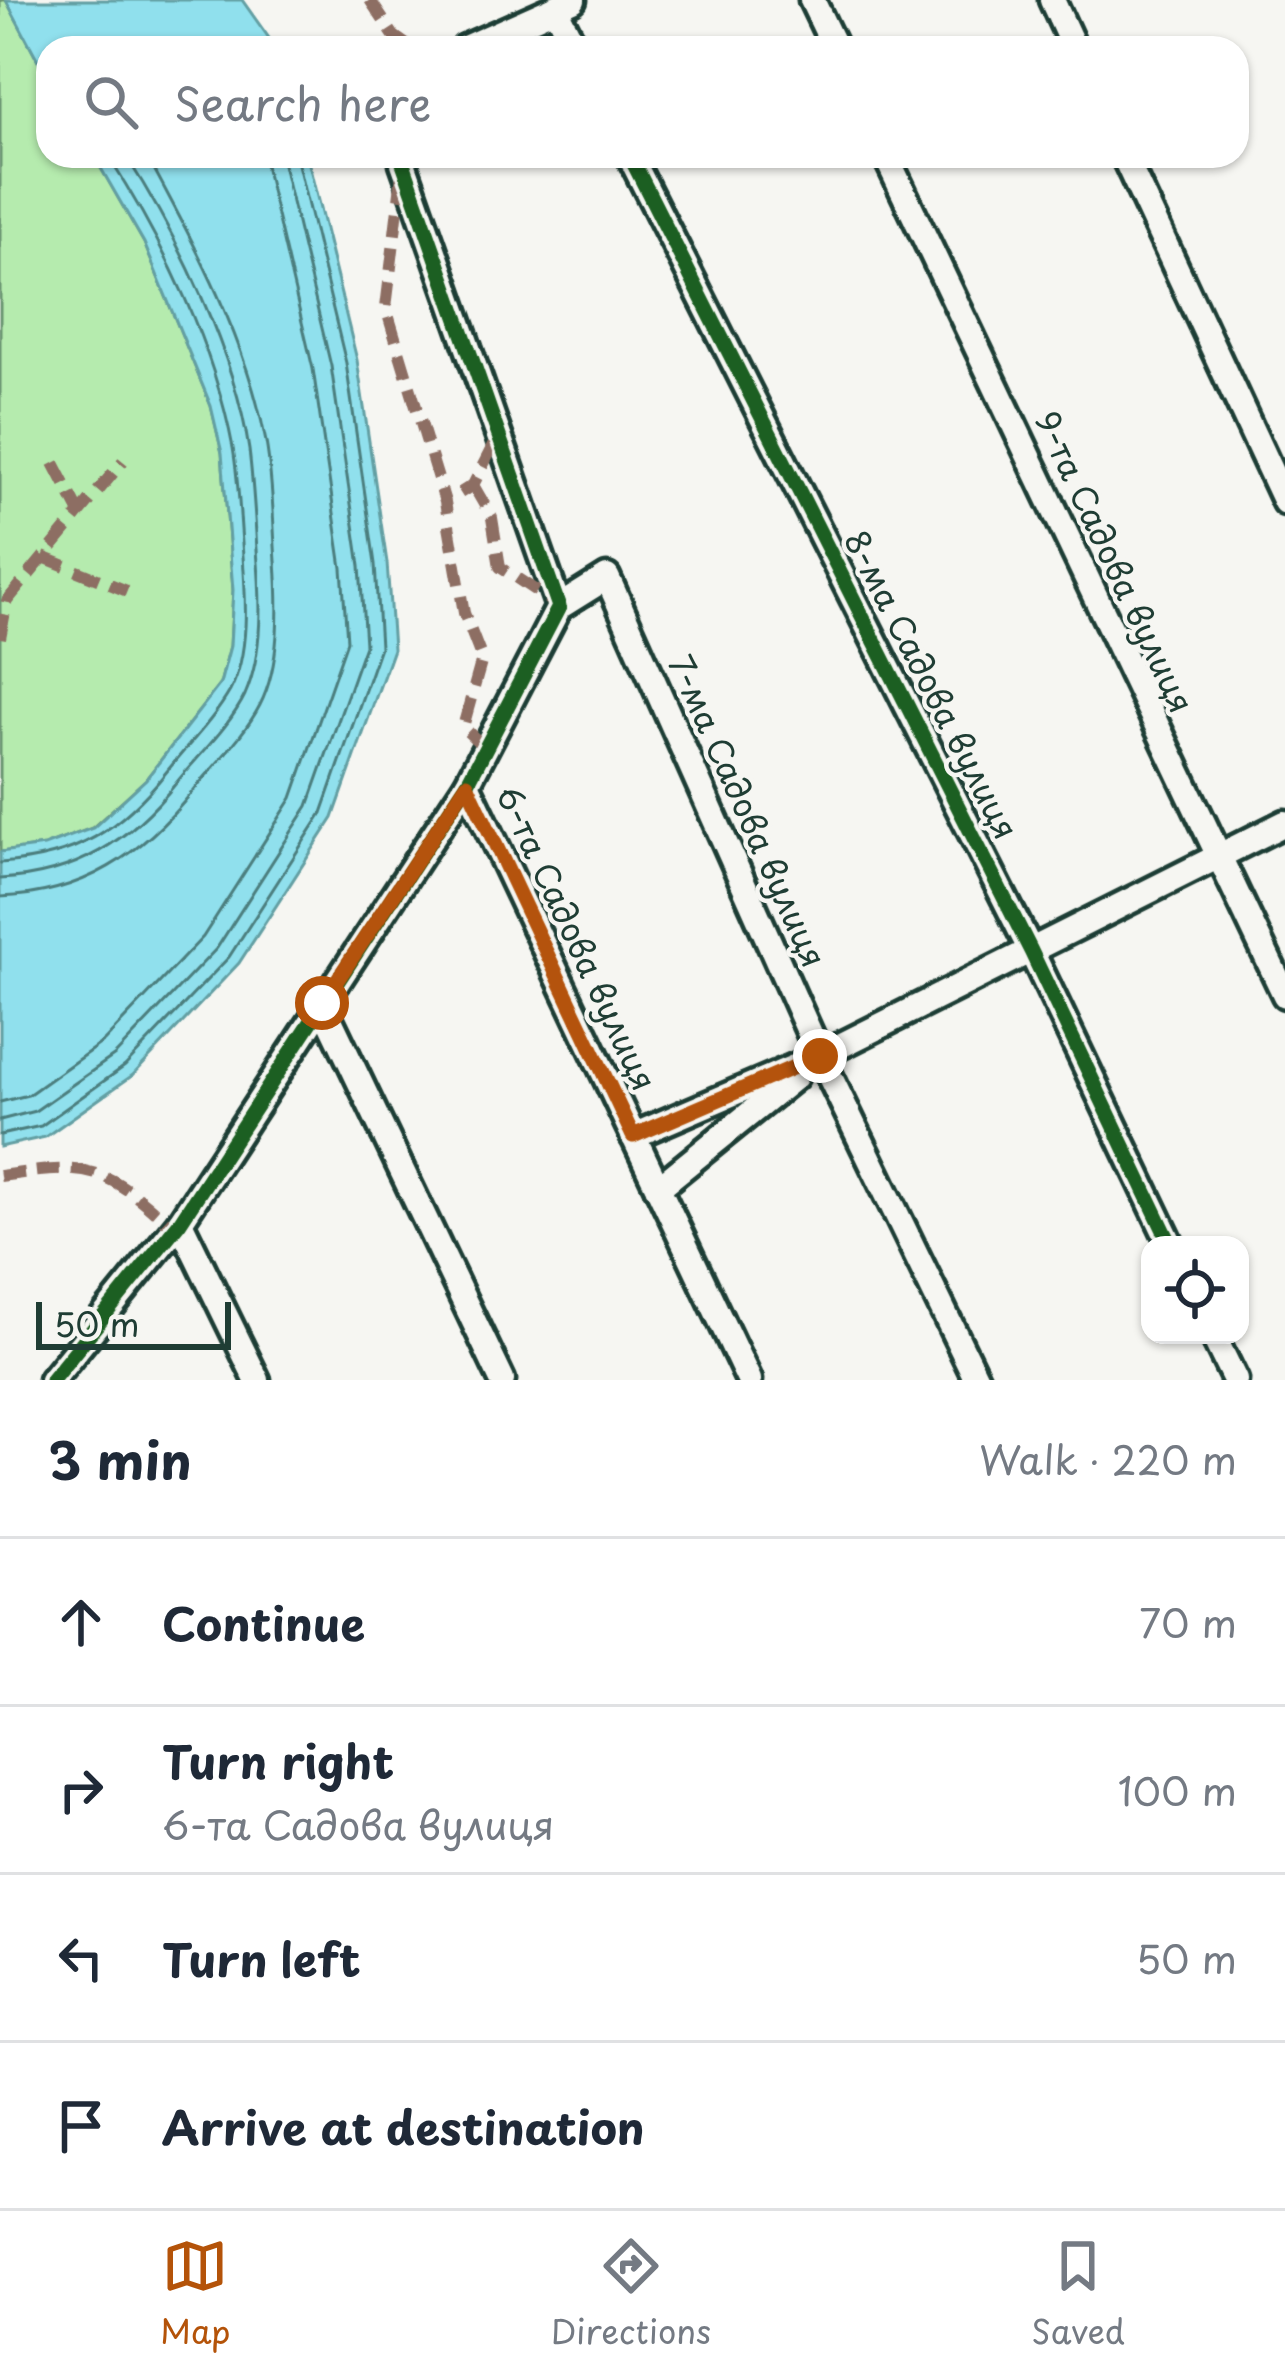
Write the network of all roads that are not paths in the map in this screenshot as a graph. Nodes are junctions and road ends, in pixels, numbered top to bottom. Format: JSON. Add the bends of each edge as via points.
{"nodes":[{"id":1,"x":812,"y":0,"type":"edge"},
{"id":2,"x":1052,"y":0,"type":"edge"},
{"id":3,"x":564,"y":4,"type":"edge"},
{"id":4,"x":492,"y":36,"type":"edge"},
{"id":5,"x":572,"y":36,"type":"edge"},
{"id":6,"x":829,"y":36,"type":"edge"},
{"id":7,"x":1068,"y":36,"type":"edge"},
{"id":8,"x":405,"y":168,"type":"edge"},
{"id":9,"x":636,"y":168,"type":"edge"},
{"id":10,"x":892,"y":168,"type":"edge"},
{"id":11,"x":1130,"y":168,"type":"edge"},
{"id":12,"x":1285,"y":502,"type":"edge"},
{"id":13,"x":560,"y":607,"type":"junction"},
{"id":14,"x":467,"y":784,"type":"junction"},
{"id":15,"x":1285,"y":823,"type":"edge"},
{"id":16,"x":1217,"y":857,"type":"junction"},
{"id":17,"x":1031,"y":951,"type":"junction"},
{"id":18,"x":1285,"y":995,"type":"edge"},
{"id":19,"x":322,"y":1003,"type":"junction"},
{"id":20,"x":820,"y":1056,"type":"junction"},
{"id":21,"x":633,"y":1136,"type":"junction"},
{"id":22,"x":658,"y":1188,"type":"junction"},
{"id":23,"x":179,"y":1222,"type":"junction"},
{"id":24,"x":1167,"y":1236,"type":"edge"},
{"id":25,"x":1217,"y":1344,"type":"edge"},
{"id":26,"x":52,"y":1380,"type":"edge"},
{"id":27,"x":256,"y":1380,"type":"edge"},
{"id":28,"x":502,"y":1380,"type":"edge"},
{"id":29,"x":748,"y":1380,"type":"edge"},
{"id":30,"x":976,"y":1380,"type":"edge"},
{"id":31,"x":1234,"y":1380,"type":"edge"}],
"edges":[{"from":1,"to":6,"type":"street"},
{"from":2,"to":7,"type":"street"},
{"from":3,"to":4,"type":"street"},
{"from":3,"to":5,"type":"street"},
{"from":8,"to":13,"type":"street"},
{"from":9,"to":17,"type":"street","name":"8-ма Садова вулиця"},
{"from":10,"to":16,"type":"street","name":"9-та Садова вулиця"},
{"from":11,"to":12,"type":"street"},
{"from":13,"to":14,"type":"street"},
{"from":13,"to":20,"type":"street","name":"7-ма Садова вулиця","via":[[607,577]]},
{"from":14,"to":19,"type":"street"},
{"from":14,"to":21,"type":"street","name":"6-та Садова вулиця"},
{"from":15,"to":16,"type":"street"},
{"from":16,"to":17,"type":"street"},
{"from":16,"to":18,"type":"street","name":"9-та Садова вулиця"},
{"from":17,"to":20,"type":"street"},
{"from":17,"to":24,"type":"street","name":"8-ма Садова вулиця"},
{"from":19,"to":23,"type":"street"},
{"from":19,"to":28,"type":"street"},
{"from":20,"to":21,"type":"street"},
{"from":20,"to":22,"type":"street"},
{"from":20,"to":30,"type":"street","name":"7-ма Садова вулиця"},
{"from":21,"to":22,"type":"street","name":"6-та Садова вулиця"},
{"from":22,"to":29,"type":"street","name":"6-та Садова вулиця"},
{"from":23,"to":26,"type":"street"},
{"from":23,"to":27,"type":"street"},
{"from":25,"to":31,"type":"street"}]}
